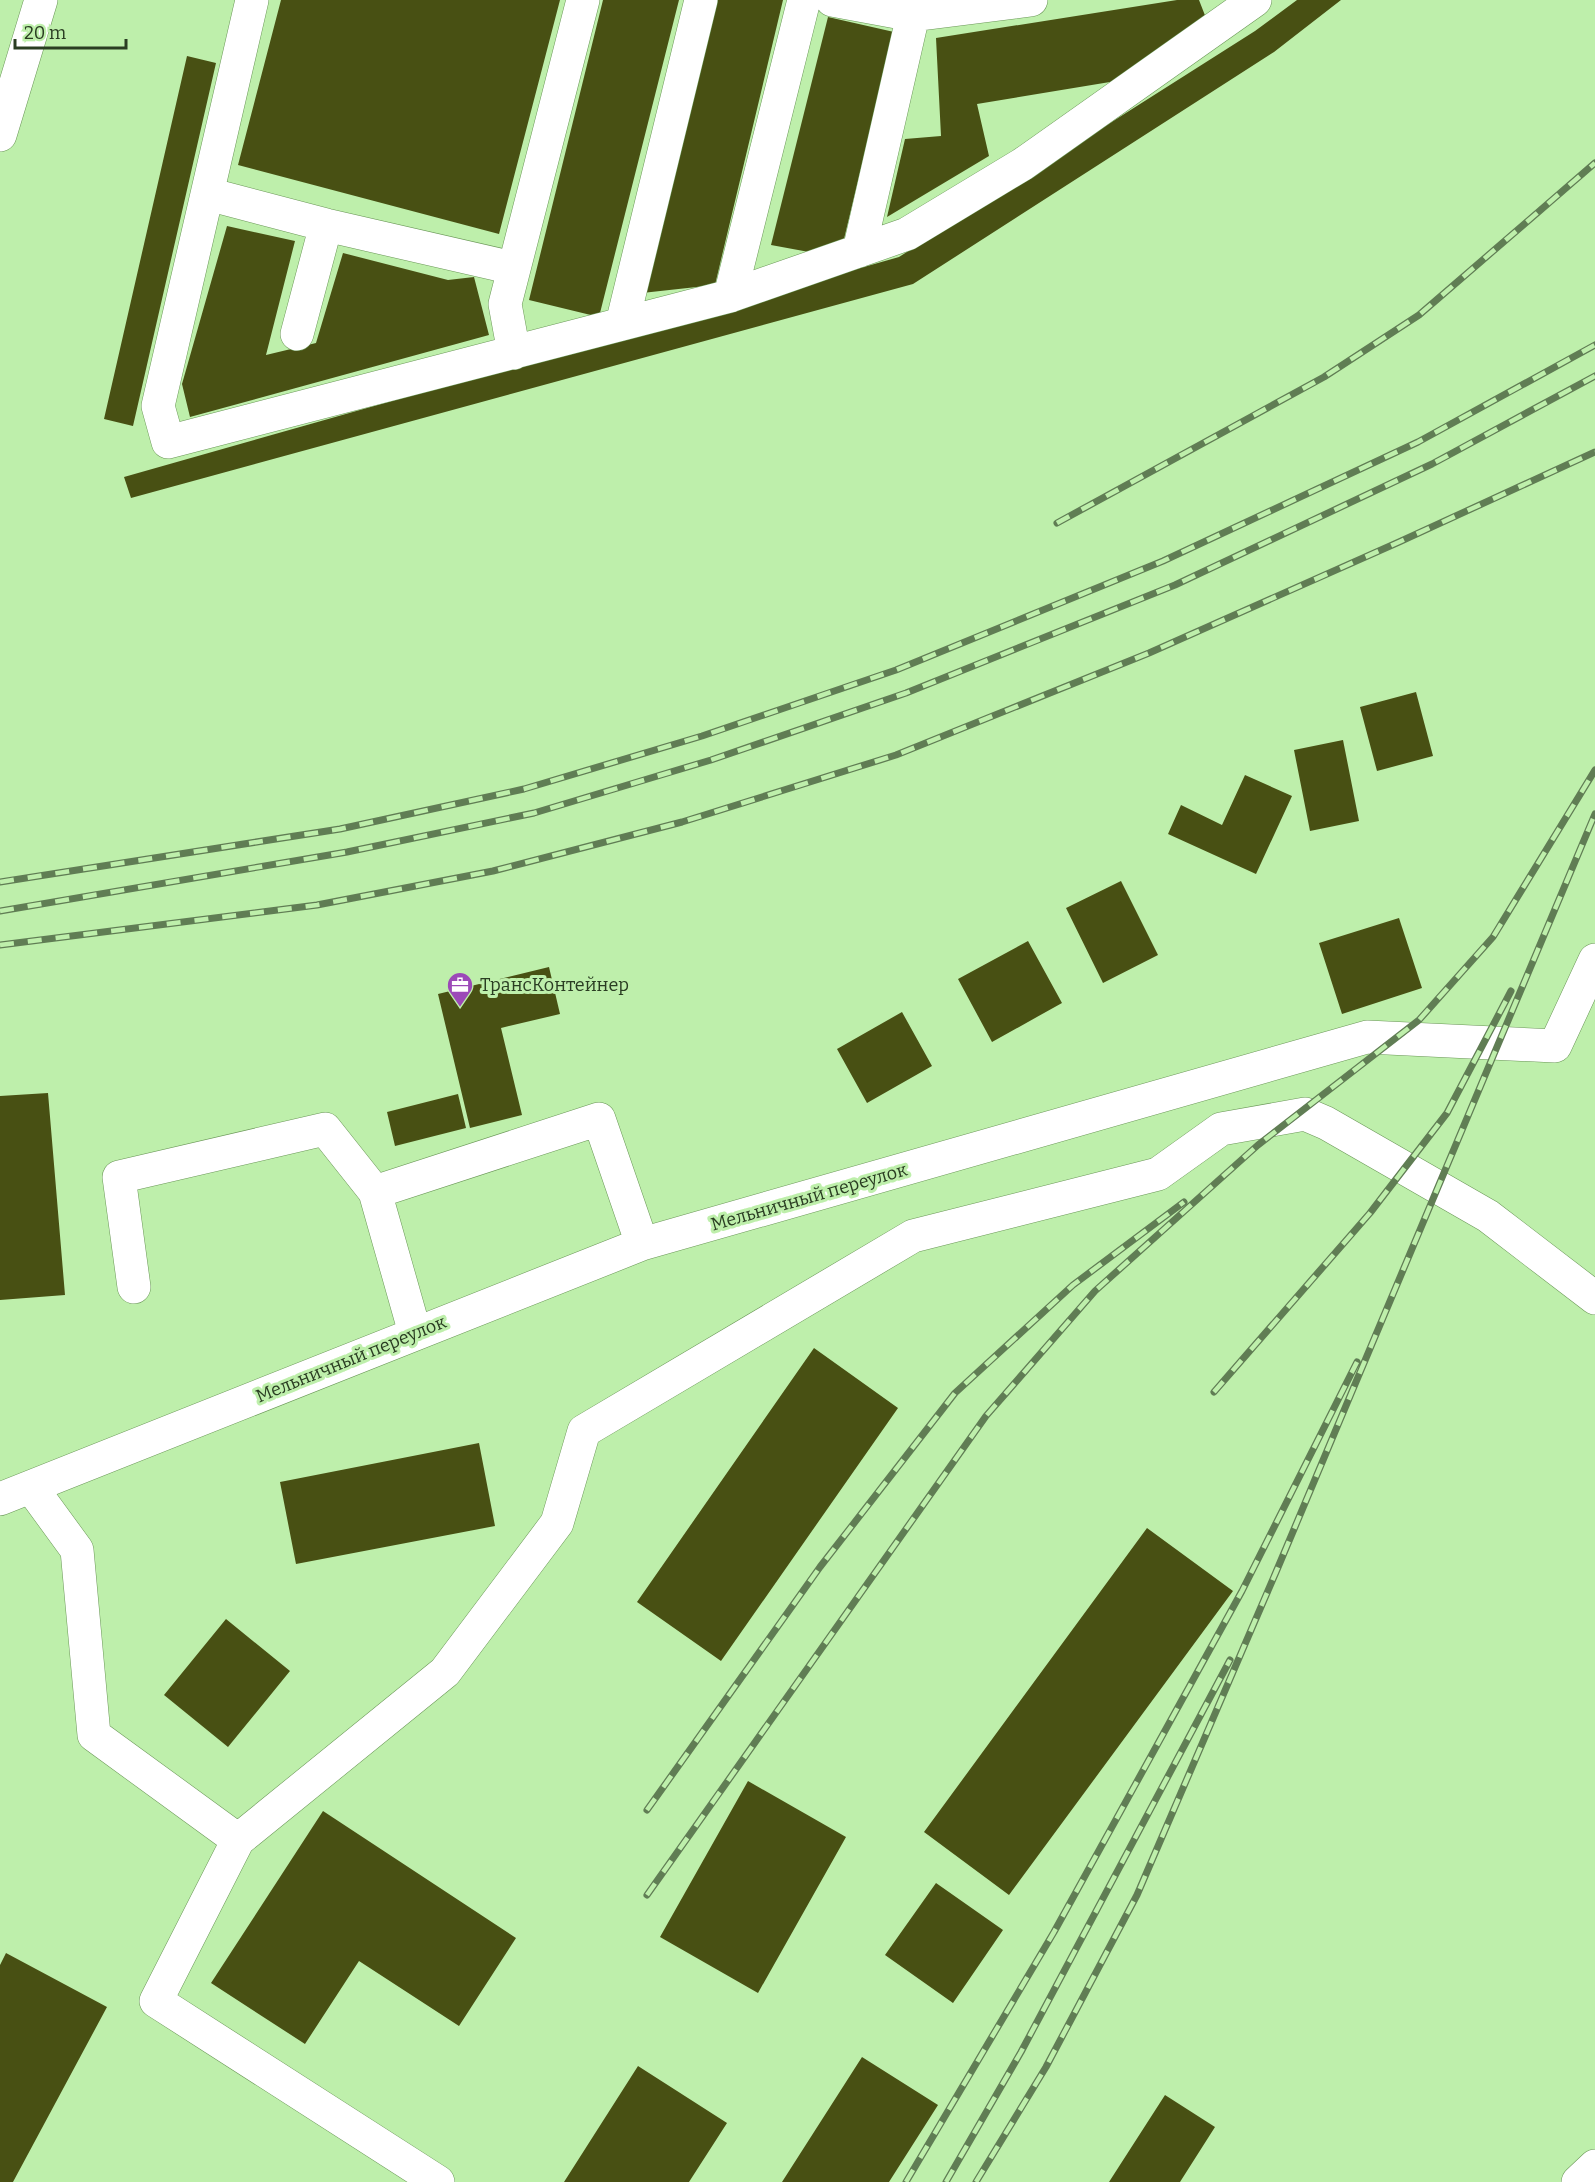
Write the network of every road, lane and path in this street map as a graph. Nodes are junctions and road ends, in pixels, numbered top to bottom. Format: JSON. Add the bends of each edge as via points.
{"nodes":[{"id":1,"x":41,"y":0,"type":"edge"},
{"id":2,"x":252,"y":0,"type":"edge"},
{"id":3,"x":583,"y":0,"type":"edge"},
{"id":4,"x":701,"y":0,"type":"edge"},
{"id":5,"x":804,"y":0,"type":"edge"},
{"id":6,"x":832,"y":0,"type":"edge"},
{"id":7,"x":1031,"y":0,"type":"edge"},
{"id":8,"x":1235,"y":6,"type":"edge"},
{"id":9,"x":913,"y":15,"type":"junction"},
{"id":10,"x":0,"y":135,"type":"edge"},
{"id":11,"x":208,"y":194,"type":"junction"},
{"id":12,"x":326,"y":225,"type":"junction"},
{"id":13,"x":859,"y":251,"type":"junction"},
{"id":14,"x":513,"y":268,"type":"junction"},
{"id":15,"x":730,"y":296,"type":"junction"},
{"id":16,"x":622,"y":324,"type":"junction"},
{"id":17,"x":297,"y":334,"type":"dead end"},
{"id":18,"x":514,"y":352,"type":"junction"},
{"id":19,"x":1595,"y":960,"type":"edge"},
{"id":20,"x":375,"y":1192,"type":"junction"},
{"id":21,"x":642,"y":1244,"type":"junction"},
{"id":22,"x":134,"y":1287,"type":"dead end"},
{"id":23,"x":1595,"y":1298,"type":"edge"},
{"id":24,"x":415,"y":1333,"type":"junction"},
{"id":25,"x":31,"y":1486,"type":"junction"},
{"id":26,"x":0,"y":1499,"type":"edge"},
{"id":27,"x":238,"y":1840,"type":"junction"},
{"id":28,"x":1595,"y":2166,"type":"edge"},
{"id":29,"x":438,"y":2182,"type":"edge"},
{"id":30,"x":1578,"y":2182,"type":"edge"}],
"edges":[{"from":1,"to":10,"type":"street"},
{"from":2,"to":11,"type":"street"},
{"from":3,"to":14,"type":"street"},
{"from":4,"to":16,"type":"street"},
{"from":5,"to":15,"type":"street"},
{"from":6,"to":9,"type":"street"},
{"from":7,"to":9,"type":"street"},
{"from":8,"to":13,"type":"street","via":[[1023,164],[907,234]]},
{"from":9,"to":13,"type":"street"},
{"from":11,"to":12,"type":"street"},
{"from":11,"to":18,"type":"street","via":[[158,406],[168,442]]},
{"from":12,"to":14,"type":"street"},
{"from":12,"to":17,"type":"street"},
{"from":13,"to":15,"type":"street"},
{"from":14,"to":18,"type":"street","via":[[505,304]]},
{"from":15,"to":16,"type":"street"},
{"from":16,"to":18,"type":"street"},
{"from":19,"to":21,"type":"street","name":"Мельничный переулок","via":[[1555,1046],[1367,1037]]},
{"from":20,"to":21,"type":"street","via":[[599,1119]]},
{"from":20,"to":22,"type":"street","via":[[325,1129],[119,1178]]},
{"from":20,"to":24,"type":"street"},
{"from":21,"to":24,"type":"street","name":"Мельничный переулок"},
{"from":23,"to":27,"type":"street","via":[[1488,1216],[1305,1114],[1221,1129],[1158,1174],[913,1236],[584,1431],[557,1523],[445,1672]]},
{"from":24,"to":25,"type":"street","name":"Мельничный переулок"},
{"from":25,"to":26,"type":"street","name":"Мельничный переулок"},
{"from":25,"to":27,"type":"street","via":[[77,1550],[94,1735]]},
{"from":27,"to":29,"type":"street","via":[[156,2001]]},
{"from":28,"to":30,"type":"street"}]}
